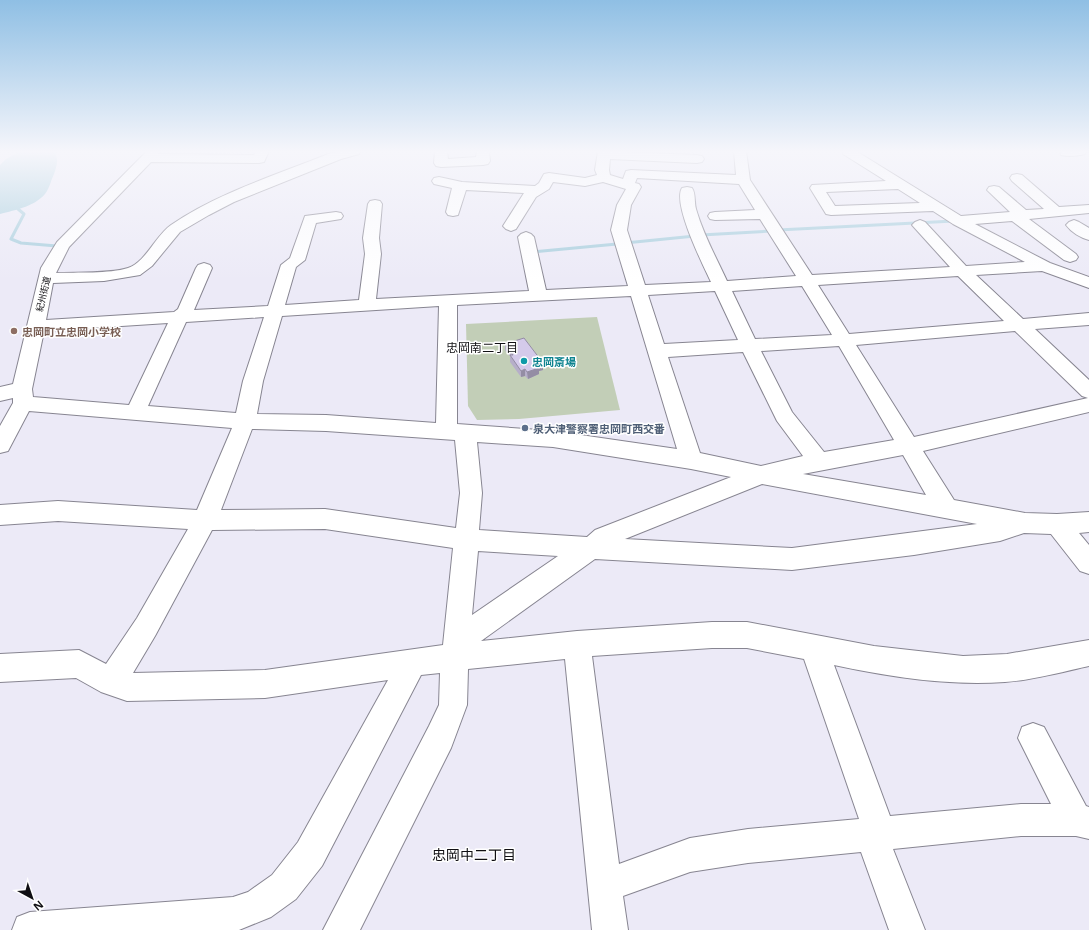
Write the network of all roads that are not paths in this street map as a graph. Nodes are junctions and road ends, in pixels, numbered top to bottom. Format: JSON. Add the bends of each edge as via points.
{"nodes":[{"id":1,"x":111,"y":194,"type":"edge"},
{"id":2,"x":240,"y":194,"type":"edge"},
{"id":3,"x":457,"y":194,"type":"edge"},
{"id":4,"x":531,"y":194,"type":"edge"},
{"id":5,"x":630,"y":194,"type":"edge"},
{"id":6,"x":691,"y":194,"type":"edge"},
{"id":7,"x":752,"y":194,"type":"edge"},
{"id":8,"x":820,"y":194,"type":"edge"},
{"id":9,"x":915,"y":194,"type":"edge"},
{"id":10,"x":998,"y":194,"type":"edge"},
{"id":11,"x":1036,"y":194,"type":"edge"},
{"id":12,"x":375,"y":204,"type":"dead end"},
{"id":13,"x":934,"y":207,"type":"junction"},
{"id":14,"x":1089,"y":209,"type":"edge"},
{"id":15,"x":454,"y":212,"type":"dead end"},
{"id":16,"x":1056,"y":212,"type":"junction"},
{"id":17,"x":764,"y":214,"type":"junction"},
{"id":18,"x":336,"y":216,"type":"dead end"},
{"id":19,"x":715,"y":216,"type":"dead end"},
{"id":20,"x":1019,"y":216,"type":"junction"},
{"id":21,"x":958,"y":221,"type":"junction"},
{"id":22,"x":920,"y":224,"type":"dead end"},
{"id":23,"x":1074,"y":225,"type":"dead end"},
{"id":24,"x":511,"y":226,"type":"dead end"},
{"id":25,"x":1089,"y":235,"type":"edge"},
{"id":26,"x":526,"y":237,"type":"dead end"},
{"id":27,"x":1041,"y":265,"type":"junction"},
{"id":28,"x":204,"y":268,"type":"dead end"},
{"id":29,"x":963,"y":272,"type":"junction"},
{"id":30,"x":46,"y":278,"type":"junction"},
{"id":31,"x":807,"y":281,"type":"junction"},
{"id":32,"x":1089,"y":283,"type":"edge"},
{"id":33,"x":723,"y":286,"type":"junction"},
{"id":34,"x":637,"y":291,"type":"junction"},
{"id":35,"x":538,"y":294,"type":"junction"},
{"id":36,"x":448,"y":300,"type":"junction"},
{"id":37,"x":366,"y":304,"type":"junction"},
{"id":38,"x":274,"y":311,"type":"junction"},
{"id":39,"x":180,"y":316,"type":"junction"},
{"id":40,"x":1089,"y":319,"type":"edge"},
{"id":41,"x":36,"y":326,"type":"junction"},
{"id":42,"x":1020,"y":326,"type":"junction"},
{"id":43,"x":844,"y":340,"type":"junction"},
{"id":44,"x":749,"y":345,"type":"junction"},
{"id":45,"x":657,"y":351,"type":"junction"},
{"id":46,"x":1089,"y":391,"type":"edge"},
{"id":47,"x":0,"y":394,"type":"edge"},
{"id":48,"x":22,"y":396,"type":"junction"},
{"id":49,"x":1089,"y":405,"type":"edge"},
{"id":50,"x":134,"y":413,"type":"junction"},
{"id":51,"x":245,"y":421,"type":"junction"},
{"id":52,"x":456,"y":432,"type":"junction"},
{"id":53,"x":0,"y":445,"type":"edge"},
{"id":54,"x":910,"y":446,"type":"junction"},
{"id":55,"x":691,"y":460,"type":"junction"},
{"id":56,"x":820,"y":461,"type":"junction"},
{"id":57,"x":761,"y":475,"type":"junction"},
{"id":58,"x":946,"y":508,"type":"junction"},
{"id":59,"x":0,"y":515,"type":"edge"},
{"id":60,"x":205,"y":520,"type":"junction"},
{"id":61,"x":1089,"y":522,"type":"edge"},
{"id":62,"x":1025,"y":523,"type":"junction"},
{"id":63,"x":1057,"y":524,"type":"junction"},
{"id":64,"x":467,"y":540,"type":"junction"},
{"id":65,"x":591,"y":548,"type":"junction"},
{"id":66,"x":1089,"y":562,"type":"edge"},
{"id":67,"x":577,"y":644,"type":"junction"},
{"id":68,"x":813,"y":647,"type":"junction"},
{"id":69,"x":456,"y":650,"type":"junction"},
{"id":70,"x":1089,"y":653,"type":"edge"},
{"id":71,"x":413,"y":663,"type":"junction"},
{"id":72,"x":0,"y":668,"type":"edge"},
{"id":73,"x":110,"y":682,"type":"junction"},
{"id":74,"x":1033,"y":738,"type":"dead end"},
{"id":75,"x":1083,"y":821,"type":"edge"},
{"id":76,"x":875,"y":834,"type":"junction"},
{"id":77,"x":604,"y":886,"type":"junction"},
{"id":78,"x":30,"y":930,"type":"edge"},
{"id":79,"x":341,"y":930,"type":"edge"},
{"id":80,"x":610,"y":930,"type":"edge"},
{"id":81,"x":907,"y":930,"type":"edge"}],
"edges":[{"from":1,"to":30,"type":"street","name":"紀州街道","via":[[63,245]]},
{"from":2,"to":30,"type":"street","via":[[175,229],[146,263],[134,272]]},
{"from":3,"to":15,"type":"street"},
{"from":4,"to":24,"type":"street"},
{"from":5,"to":34,"type":"street","via":[[624,205],[619,230]]},
{"from":6,"to":33,"type":"street","via":[[688,208],[698,236]]},
{"from":7,"to":17,"type":"street"},
{"from":8,"to":13,"type":"street","via":[[831,211]]},
{"from":9,"to":13,"type":"street"},
{"from":10,"to":20,"type":"street"},
{"from":11,"to":16,"type":"street"},
{"from":12,"to":37,"type":"street","via":[[371,238],[373,254]]},
{"from":13,"to":21,"type":"street"},
{"from":14,"to":16,"type":"street"},
{"from":16,"to":20,"type":"street"},
{"from":17,"to":19,"type":"street"},
{"from":17,"to":31,"type":"street"},
{"from":18,"to":38,"type":"street","via":[[310,219],[297,260],[289,264]]},
{"from":20,"to":21,"type":"street"},
{"from":20,"to":27,"type":"street","via":[[1077,256]]},
{"from":21,"to":27,"type":"street"},
{"from":22,"to":29,"type":"street"},
{"from":23,"to":25,"type":"street"},
{"from":26,"to":35,"type":"street"},
{"from":27,"to":29,"type":"street"},
{"from":27,"to":32,"type":"street"},
{"from":28,"to":39,"type":"street","via":[[185,312]]},
{"from":29,"to":31,"type":"street"},
{"from":29,"to":42,"type":"street"},
{"from":30,"to":41,"type":"street","name":"紀州街道"},
{"from":31,"to":33,"type":"street"},
{"from":31,"to":43,"type":"street"},
{"from":33,"to":34,"type":"street"},
{"from":33,"to":44,"type":"street"},
{"from":34,"to":35,"type":"street"},
{"from":34,"to":45,"type":"street"},
{"from":35,"to":36,"type":"street"},
{"from":36,"to":37,"type":"street"},
{"from":36,"to":52,"type":"street"},
{"from":37,"to":38,"type":"street"},
{"from":38,"to":39,"type":"street"},
{"from":38,"to":51,"type":"street","via":[[253,381]]},
{"from":39,"to":41,"type":"street"},
{"from":39,"to":50,"type":"street"},
{"from":40,"to":42,"type":"street"},
{"from":41,"to":48,"type":"street","name":"紀州街道"},
{"from":42,"to":43,"type":"street"},
{"from":42,"to":46,"type":"street"},
{"from":43,"to":44,"type":"street"},
{"from":43,"to":54,"type":"street"},
{"from":44,"to":45,"type":"street"},
{"from":44,"to":56,"type":"street","via":[[784,416]]},
{"from":45,"to":55,"type":"street"},
{"from":47,"to":48,"type":"street"},
{"from":48,"to":50,"type":"street","via":[[60,407]]},
{"from":48,"to":53,"type":"street","name":"紀州街道"},
{"from":49,"to":54,"type":"street"},
{"from":50,"to":51,"type":"street"},
{"from":51,"to":52,"type":"street","via":[[326,423]]},
{"from":51,"to":60,"type":"street"},
{"from":52,"to":55,"type":"street","via":[[553,439]]},
{"from":52,"to":64,"type":"street","via":[[471,493]]},
{"from":54,"to":56,"type":"street"},
{"from":54,"to":58,"type":"street"},
{"from":55,"to":57,"type":"street"},
{"from":56,"to":57,"type":"street"},
{"from":57,"to":58,"type":"street"},
{"from":57,"to":65,"type":"street","via":[[604,537]]},
{"from":58,"to":62,"type":"street"},
{"from":59,"to":60,"type":"street","via":[[58,511]]},
{"from":60,"to":64,"type":"street","via":[[325,519]]},
{"from":60,"to":73,"type":"street","via":[[146,627]]},
{"from":61,"to":63,"type":"street"},
{"from":62,"to":63,"type":"street"},
{"from":62,"to":65,"type":"street","via":[[1000,531],[792,559]]},
{"from":63,"to":66,"type":"street"},
{"from":64,"to":65,"type":"street"},
{"from":64,"to":69,"type":"street"},
{"from":65,"to":69,"type":"street","via":[[532,588]]},
{"from":67,"to":68,"type":"street","via":[[747,635]]},
{"from":67,"to":69,"type":"street"},
{"from":67,"to":77,"type":"street"},
{"from":68,"to":70,"type":"street","via":[[874,660],[963,670],[1006,668]]},
{"from":68,"to":76,"type":"street"},
{"from":69,"to":71,"type":"street"},
{"from":69,"to":79,"type":"street","via":[[453,705],[440,737]]},
{"from":71,"to":73,"type":"street","via":[[265,684],[127,687]]},
{"from":71,"to":78,"type":"street","via":[[310,854],[284,886],[259,905],[233,915]]},
{"from":72,"to":73,"type":"street","via":[[79,664]]},
{"from":74,"to":75,"type":"street"},
{"from":75,"to":76,"type":"street","via":[[1022,820]]},
{"from":76,"to":77,"type":"street","via":[[748,846],[690,855]]},
{"from":76,"to":81,"type":"street"},
{"from":77,"to":80,"type":"street"}]}
